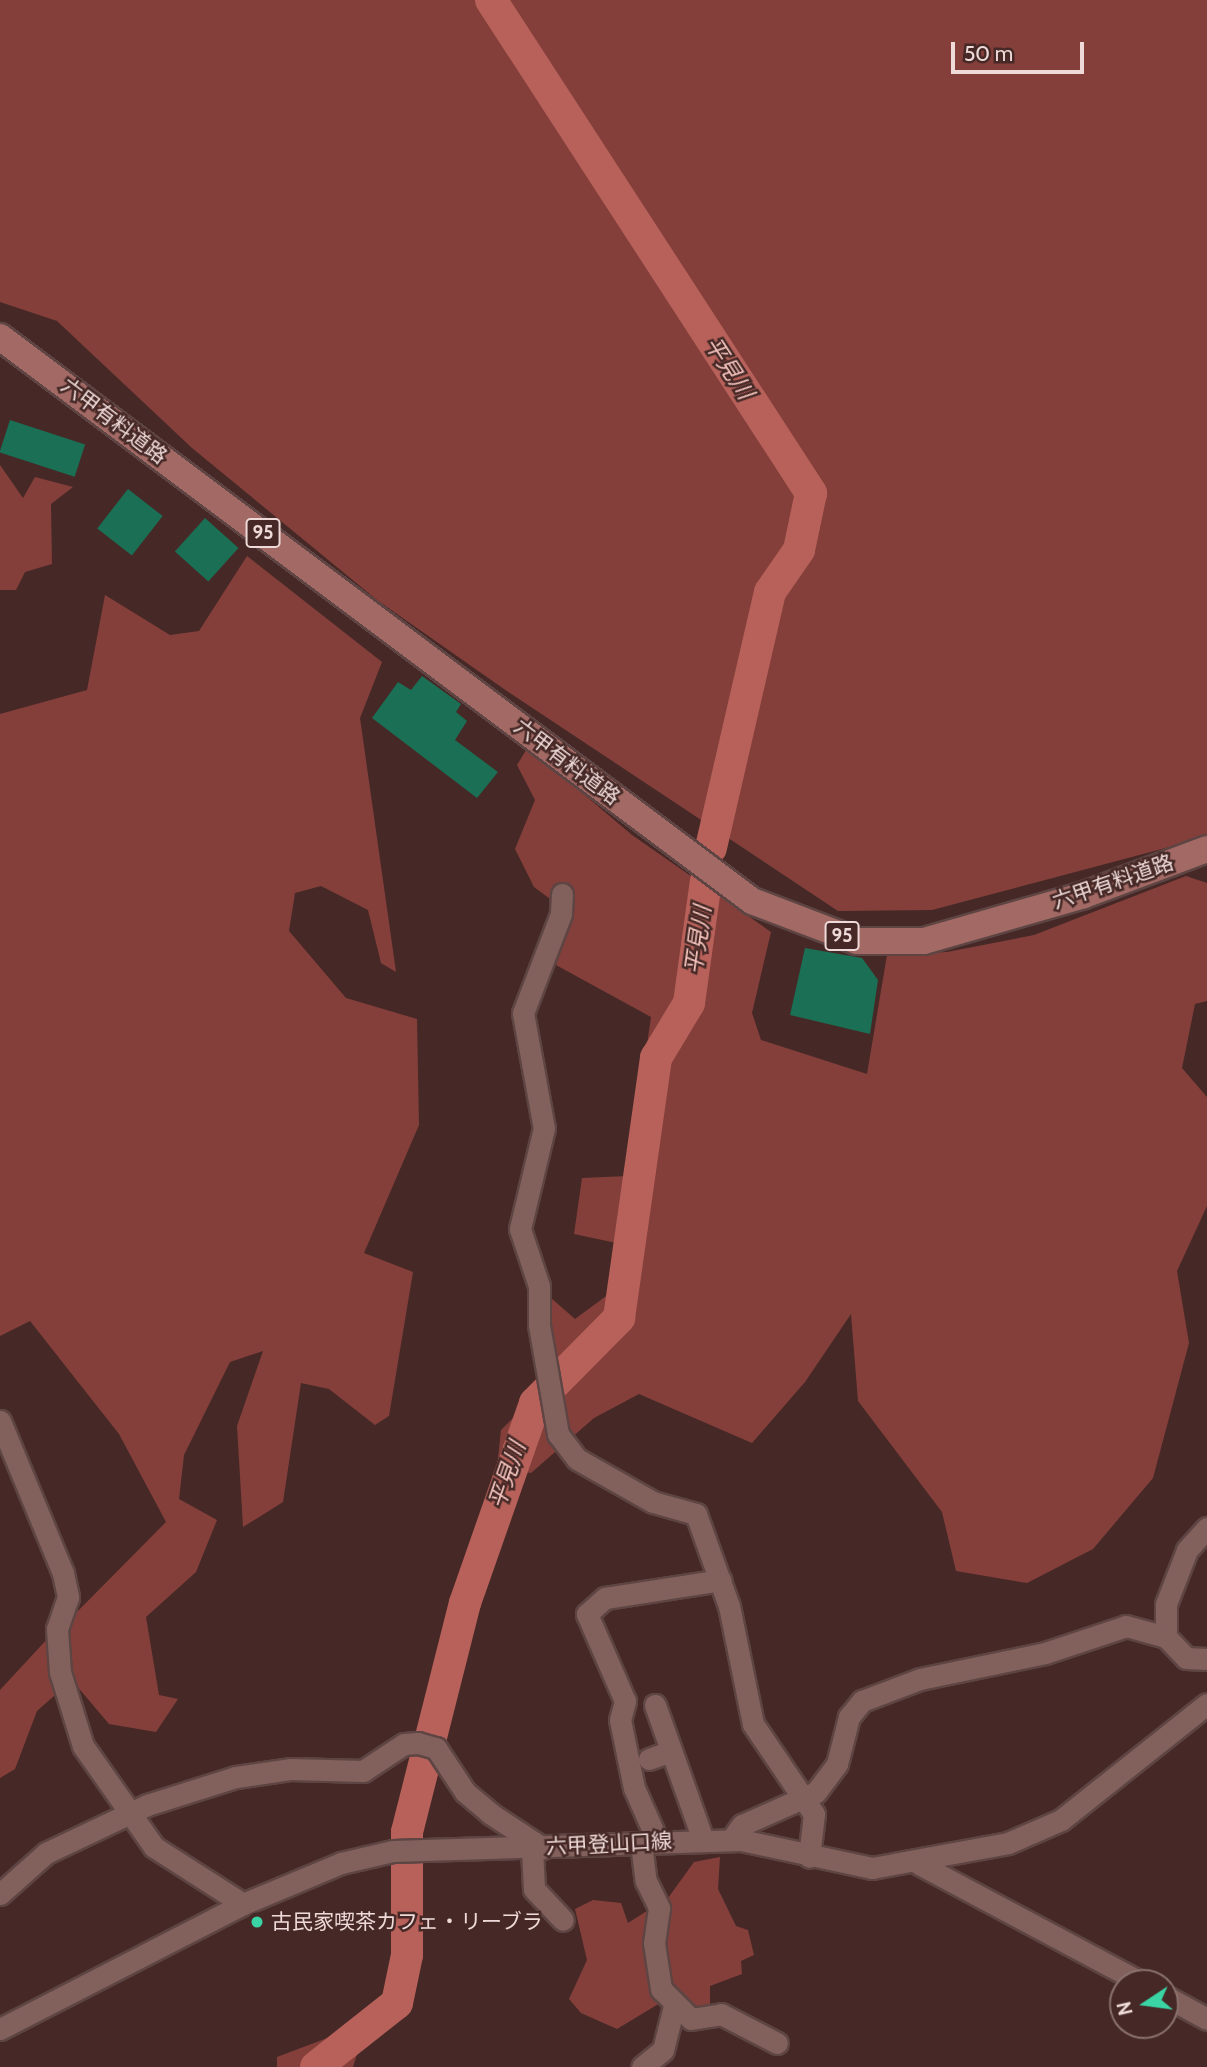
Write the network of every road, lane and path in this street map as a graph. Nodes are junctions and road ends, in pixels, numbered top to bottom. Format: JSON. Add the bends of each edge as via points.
{"nodes":[{"id":1,"x":0,"y":337,"type":"edge"},
{"id":2,"x":1207,"y":849,"type":"edge"},
{"id":3,"x":562,"y":894,"type":"dead end"},
{"id":4,"x":0,"y":1420,"type":"edge"},
{"id":5,"x":1207,"y":1528,"type":"edge"},
{"id":6,"x":721,"y":1580,"type":"junction"},
{"id":7,"x":1166,"y":1637,"type":"junction"},
{"id":8,"x":1207,"y":1659,"type":"edge"},
{"id":9,"x":655,"y":1704,"type":"dead end"},
{"id":10,"x":1207,"y":1704,"type":"edge"},
{"id":11,"x":671,"y":1751,"type":"junction"},
{"id":12,"x":649,"y":1759,"type":"dead end"},
{"id":13,"x":805,"y":1800,"type":"junction"},
{"id":14,"x":129,"y":1816,"type":"junction"},
{"id":15,"x":703,"y":1840,"type":"junction"},
{"id":16,"x":730,"y":1840,"type":"junction"},
{"id":17,"x":649,"y":1843,"type":"junction"},
{"id":18,"x":537,"y":1848,"type":"junction"},
{"id":19,"x":808,"y":1857,"type":"junction"},
{"id":20,"x":919,"y":1864,"type":"junction"},
{"id":21,"x":0,"y":1894,"type":"edge"},
{"id":22,"x":243,"y":1904,"type":"junction"},
{"id":23,"x":563,"y":1920,"type":"dead end"},
{"id":24,"x":1116,"y":1969,"type":"edge"},
{"id":25,"x":1179,"y":2004,"type":"edge"},
{"id":26,"x":674,"y":2006,"type":"junction"},
{"id":27,"x":1207,"y":2019,"type":"edge"},
{"id":28,"x":0,"y":2029,"type":"edge"},
{"id":29,"x":777,"y":2043,"type":"dead end"},
{"id":30,"x":642,"y":2067,"type":"edge"}],
"edges":[{"from":1,"to":2,"type":"main road","name":"六甲有料道路","number":"95","via":[[752,901],[857,941],[923,941],[1084,895]]},
{"from":3,"to":6,"type":"street","via":[[561,914],[523,1013],[544,1128],[520,1229],[539,1286],[558,1434],[577,1459],[653,1502],[696,1514]]},
{"from":4,"to":14,"type":"street","via":[[63,1573],[68,1597],[57,1629],[69,1712]]},
{"from":5,"to":7,"type":"street","via":[[1188,1550],[1166,1604]]},
{"from":6,"to":13,"type":"street","via":[[753,1724]]},
{"from":6,"to":17,"type":"street","via":[[605,1598],[587,1614],[625,1702],[620,1720]]},
{"from":7,"to":8,"type":"street","via":[[1186,1658]]},
{"from":7,"to":13,"type":"street","via":[[1126,1626],[1045,1653],[925,1678],[862,1701],[849,1717],[837,1764]]},
{"from":9,"to":11,"type":"street"},
{"from":10,"to":20,"type":"street","name":"六甲登山口線","via":[[1061,1820],[1008,1843]]},
{"from":11,"to":12,"type":"street"},
{"from":11,"to":15,"type":"street"},
{"from":13,"to":16,"type":"street","via":[[741,1825]]},
{"from":13,"to":19,"type":"street","via":[[814,1814]]},
{"from":14,"to":18,"type":"street","via":[[236,1777],[374,1768],[388,1752],[427,1745],[465,1792]]},
{"from":14,"to":21,"type":"street","via":[[46,1853]]},
{"from":14,"to":22,"type":"street","via":[[154,1847]]},
{"from":15,"to":16,"type":"street","name":"六甲登山口線"},
{"from":15,"to":17,"type":"street","name":"六甲登山口線"},
{"from":16,"to":19,"type":"street","name":"六甲登山口線"},
{"from":17,"to":18,"type":"street","name":"六甲登山口線"},
{"from":17,"to":26,"type":"street","via":[[646,1881],[659,1908],[654,1943],[661,1989]]},
{"from":18,"to":22,"type":"street","name":"六甲登山口線","via":[[403,1851],[341,1863]]},
{"from":18,"to":23,"type":"street","via":[[534,1889]]},
{"from":19,"to":20,"type":"street","name":"六甲登山口線","via":[[872,1868]]},
{"from":20,"to":24,"type":"street"},
{"from":22,"to":28,"type":"street","name":"六甲登山口線"},
{"from":25,"to":27,"type":"street"},
{"from":26,"to":29,"type":"street","via":[[691,2020],[721,2014],[749,2024]]},
{"from":26,"to":30,"type":"street","via":[[663,2050]]}]}
